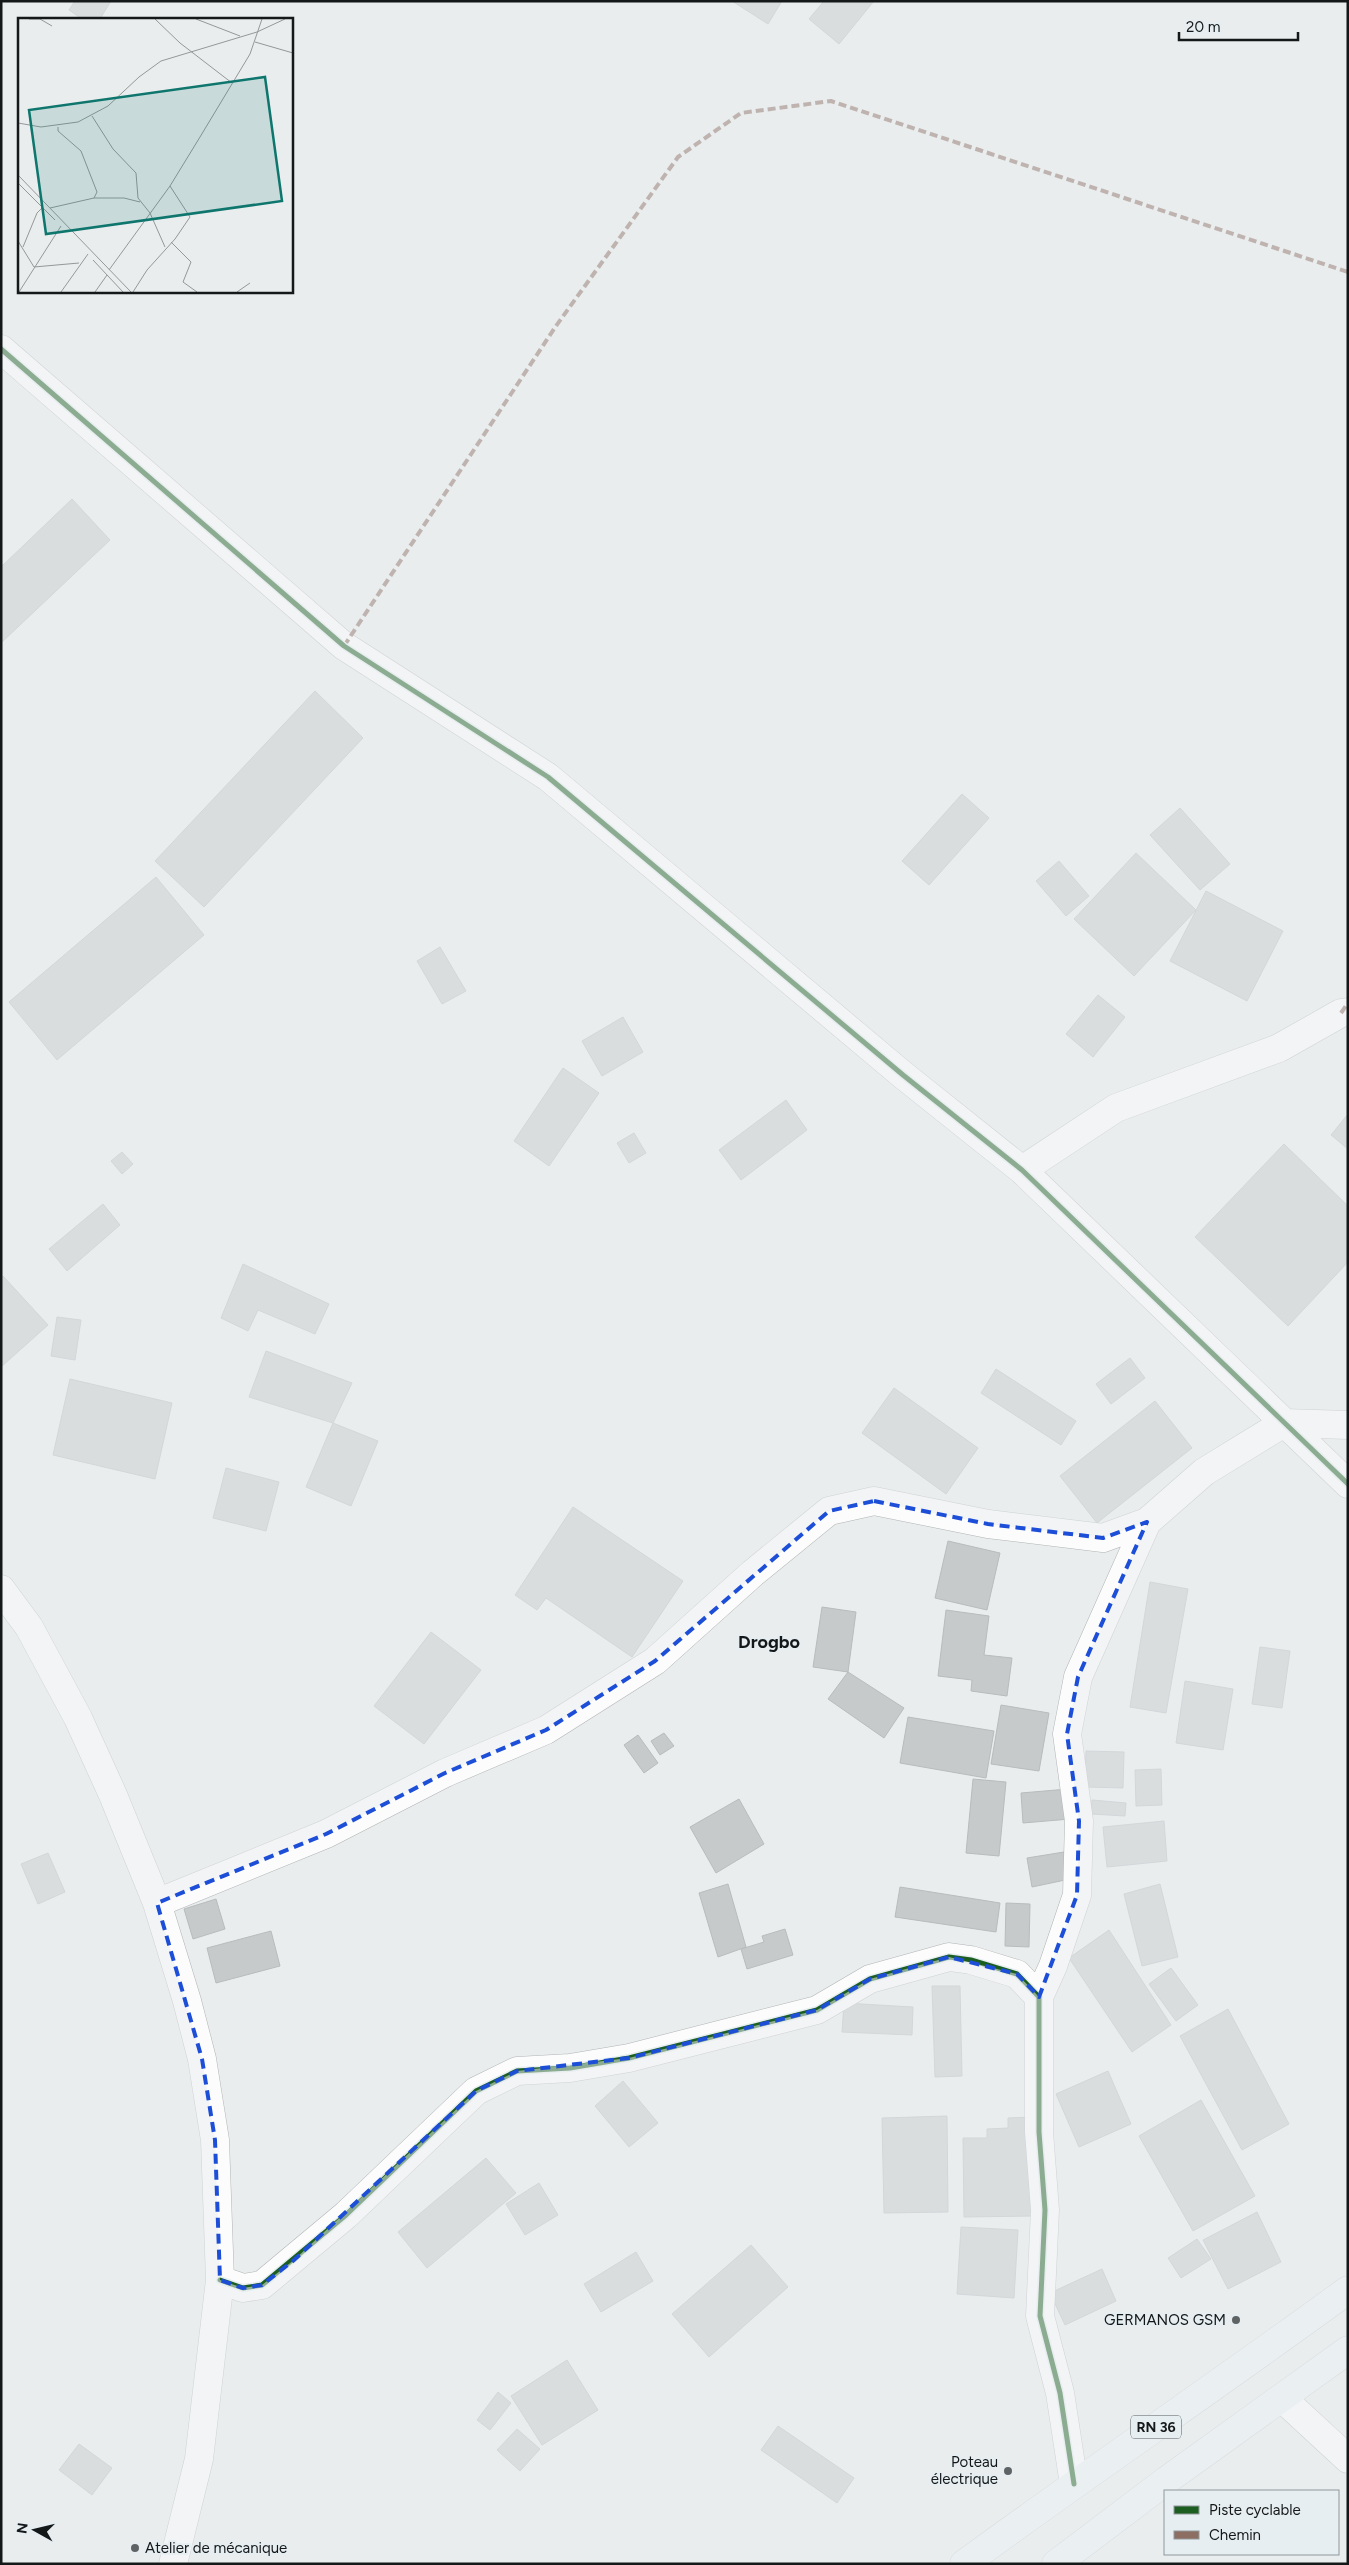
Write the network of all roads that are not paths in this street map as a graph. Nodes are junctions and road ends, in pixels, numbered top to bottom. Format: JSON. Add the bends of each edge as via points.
{"nodes":[{"id":1,"x":6,"y":363,"type":"edge"},
{"id":2,"x":1348,"y":1012,"type":"edge"},
{"id":3,"x":1022,"y":1170,"type":"junction"},
{"id":4,"x":1284,"y":1423,"type":"junction"},
{"id":5,"x":1348,"y":1425,"type":"edge"},
{"id":6,"x":1348,"y":1484,"type":"edge"},
{"id":7,"x":1147,"y":1522,"type":"junction"},
{"id":8,"x":1,"y":1589,"type":"edge"},
{"id":9,"x":157,"y":1903,"type":"junction"},
{"id":10,"x":1039,"y":1997,"type":"junction"},
{"id":11,"x":220,"y":2280,"type":"junction"},
{"id":12,"x":1348,"y":2290,"type":"edge"},
{"id":13,"x":1348,"y":2350,"type":"edge"},
{"id":14,"x":1283,"y":2399,"type":"junction"},
{"id":15,"x":1348,"y":2459,"type":"edge"},
{"id":16,"x":1074,"y":2484,"type":"junction"},
{"id":17,"x":1057,"y":2563,"type":"edge"},
{"id":18,"x":173,"y":2564,"type":"edge"},
{"id":19,"x":964,"y":2564,"type":"edge"}],
"edges":[{"from":1,"to":3,"type":"street","via":[[344,646],[548,778]]},
{"from":2,"to":3,"type":"street","via":[[1279,1048],[1116,1108]]},
{"from":3,"to":4,"type":"street"},
{"from":4,"to":5,"type":"street"},
{"from":4,"to":6,"type":"street"},
{"from":4,"to":7,"type":"street","via":[[1204,1472]]},
{"from":7,"to":9,"type":"street","via":[[1103,1538],[988,1524],[874,1501],[829,1511],[655,1660],[546,1730],[445,1772],[326,1834]]},
{"from":7,"to":10,"type":"street","via":[[1078,1677],[1067,1734],[1079,1821],[1077,1895]]},
{"from":8,"to":9,"type":"street","via":[[29,1627],[78,1718]]},
{"from":9,"to":11,"type":"street","via":[[202,2059],[215,2140]]},
{"from":10,"to":11,"type":"street","via":[[1017,1974],[949,1957],[870,1979],[817,2010],[629,2058],[570,2068],[517,2071],[476,2091],[346,2215],[262,2284],[243,2288]]},
{"from":10,"to":16,"type":"street","via":[[1039,2132],[1045,2210],[1040,2316],[1060,2393]]},
{"from":11,"to":18,"type":"street","via":[[199,2459]]},
{"from":12,"to":16,"type":"main road","number":"RN 36"},
{"from":13,"to":14,"type":"main road"},
{"from":14,"to":15,"type":"street"},
{"from":14,"to":17,"type":"main road","via":[[1167,2480]]},
{"from":16,"to":19,"type":"main road","number":"RN 36"}]}
